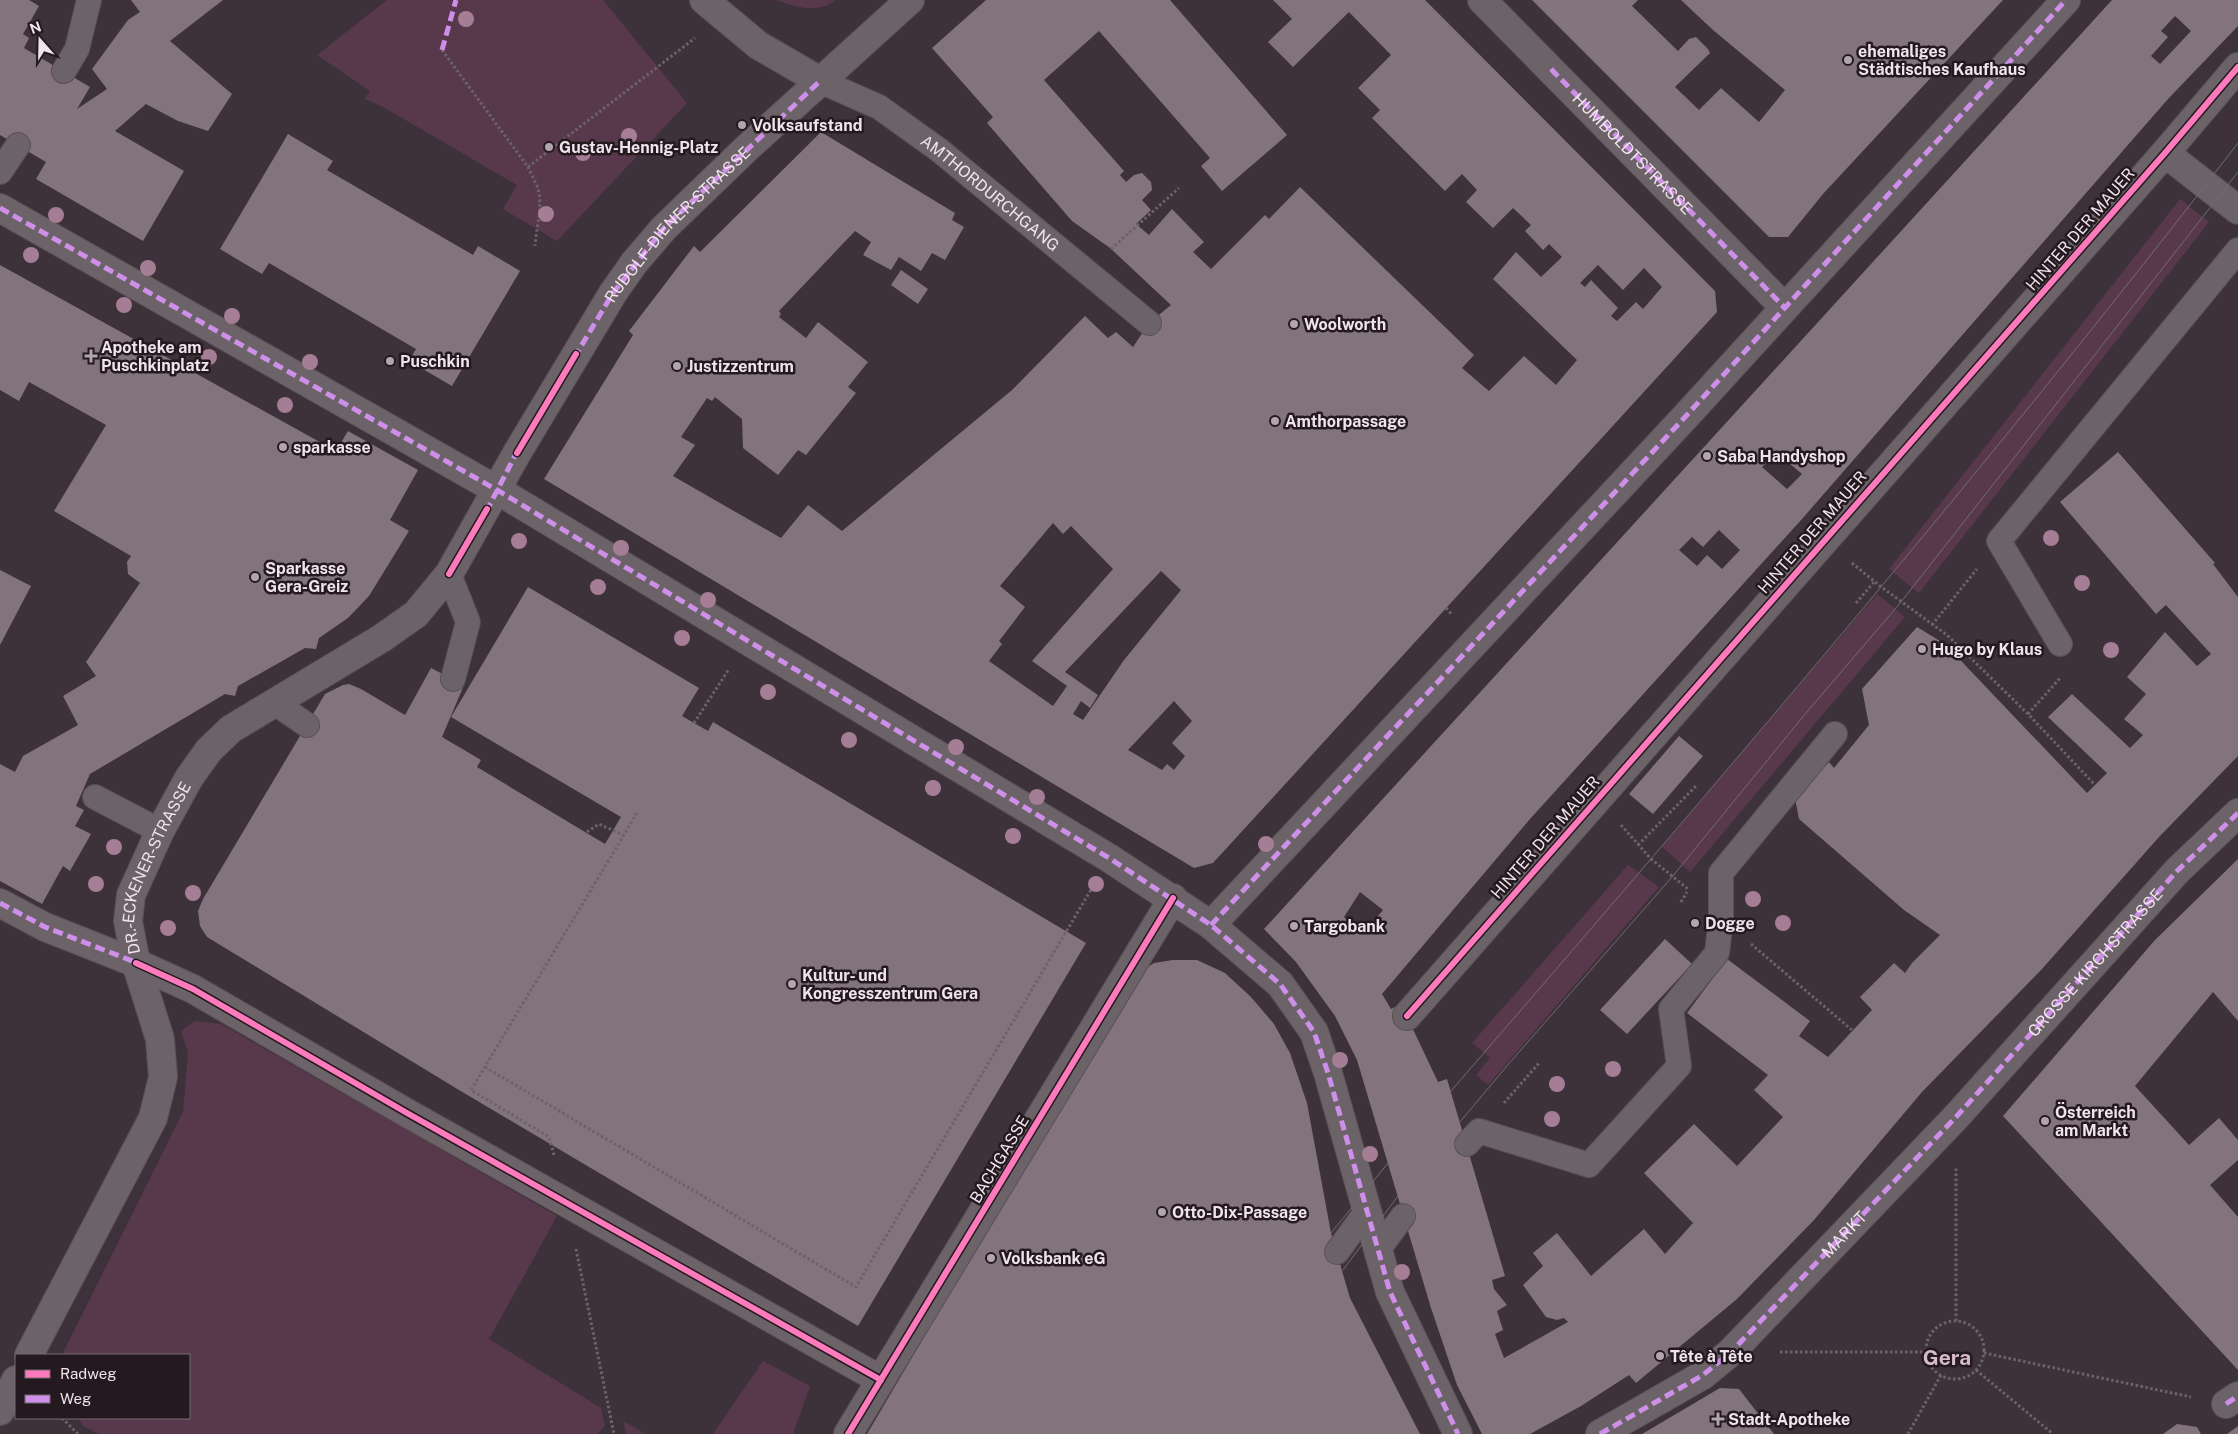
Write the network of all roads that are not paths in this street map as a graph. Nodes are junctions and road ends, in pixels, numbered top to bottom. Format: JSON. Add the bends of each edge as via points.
{"nodes":[{"id":1,"x":89,"y":0,"type":"edge"},
{"id":2,"x":910,"y":0,"type":"edge"},
{"id":3,"x":1482,"y":0,"type":"edge"},
{"id":4,"x":2066,"y":0,"type":"edge"},
{"id":5,"x":713,"y":8,"type":"edge"},
{"id":6,"x":2238,"y":67,"type":"edge"},
{"id":7,"x":64,"y":71,"type":"dead end"},
{"id":8,"x":820,"y":81,"type":"junction"},
{"id":9,"x":18,"y":146,"type":"dead end"},
{"id":10,"x":2165,"y":153,"type":"junction"},
{"id":11,"x":0,"y":172,"type":"edge"},
{"id":12,"x":0,"y":208,"type":"edge"},
{"id":13,"x":2238,"y":210,"type":"edge"},
{"id":14,"x":2238,"y":250,"type":"edge"},
{"id":15,"x":1784,"y":307,"type":"junction"},
{"id":16,"x":1149,"y":323,"type":"dead end"},
{"id":17,"x":497,"y":490,"type":"junction"},
{"id":18,"x":449,"y":574,"type":"junction"},
{"id":19,"x":2060,"y":644,"type":"road end"},
{"id":20,"x":453,"y":680,"type":"dead end"},
{"id":21,"x":275,"y":703,"type":"junction"},
{"id":22,"x":307,"y":725,"type":"dead end"},
{"id":23,"x":1835,"y":734,"type":"dead end"},
{"id":24,"x":96,"y":797,"type":"dead end"},
{"id":25,"x":2238,"y":813,"type":"edge"},
{"id":26,"x":160,"y":831,"type":"junction"},
{"id":27,"x":1173,"y":898,"type":"junction"},
{"id":28,"x":0,"y":903,"type":"edge"},
{"id":29,"x":1211,"y":925,"type":"junction"},
{"id":30,"x":136,"y":962,"type":"junction"},
{"id":31,"x":1407,"y":1016,"type":"dead end"},
{"id":32,"x":1956,"y":1117,"type":"joint"},
{"id":33,"x":1473,"y":1138,"type":"road end"},
{"id":34,"x":1366,"y":1212,"type":"junction"},
{"id":35,"x":1403,"y":1216,"type":"dead end"},
{"id":36,"x":1378,"y":1250,"type":"junction"},
{"id":37,"x":1337,"y":1252,"type":"dead end"},
{"id":38,"x":30,"y":1354,"type":"edge"},
{"id":39,"x":881,"y":1380,"type":"junction"},
{"id":40,"x":15,"y":1382,"type":"edge"},
{"id":41,"x":0,"y":1411,"type":"edge"},
{"id":42,"x":1456,"y":1431,"type":"edge"},
{"id":43,"x":848,"y":1434,"type":"edge"},
{"id":44,"x":1600,"y":1434,"type":"edge"}],
"edges":[{"from":1,"to":7,"type":"lane","via":[[77,49]]},
{"from":2,"to":8,"type":"street","name":"RUDOLF-DIENER-STRASSE"},
{"from":3,"to":15,"type":"street","name":"HUMBOLDTSTRASSE"},
{"from":4,"to":15,"type":"street"},
{"from":5,"to":8,"type":"street","via":[[758,45]]},
{"from":6,"to":10,"type":"street","name":"HINTER DER MAUER"},
{"from":8,"to":16,"type":"lane","name":"AMTHORDURCHGANG","via":[[879,107],[939,150]]},
{"from":8,"to":17,"type":"street","name":"RUDOLF-DIENER-STRASSE","via":[[664,228],[613,292]]},
{"from":9,"to":11,"type":"lane"},
{"from":10,"to":13,"type":"street"},
{"from":10,"to":31,"type":"street","name":"HINTER DER MAUER"},
{"from":12,"to":17,"type":"street"},
{"from":14,"to":19,"type":"lane","via":[[1999,541]]},
{"from":15,"to":29,"type":"street"},
{"from":17,"to":18,"type":"street","name":"DR.-ECKENER-STRASSE"},
{"from":17,"to":27,"type":"street"},
{"from":18,"to":20,"type":"lane","via":[[468,622]]},
{"from":18,"to":21,"type":"street","name":"DR.-ECKENER-STRASSE","via":[[416,614]]},
{"from":21,"to":22,"type":"lane"},
{"from":21,"to":26,"type":"street","name":"DR.-ECKENER-STRASSE","via":[[231,729],[209,750],[189,778]]},
{"from":23,"to":33,"type":"lane","via":[[1721,873],[1717,953],[1672,1009],[1679,1066],[1589,1165]]},
{"from":24,"to":26,"type":"lane"},
{"from":25,"to":32,"type":"street","name":"GROSSE KIRCHSTRASSE","via":[[2178,871]]},
{"from":26,"to":30,"type":"street","name":"DR.-ECKENER-STRASSE","via":[[131,895],[128,921]]},
{"from":27,"to":29,"type":"street"},
{"from":27,"to":39,"type":"street","name":"BACHGASSE"},
{"from":28,"to":30,"type":"street","via":[[45,927]]},
{"from":29,"to":34,"type":"street","via":[[1280,984],[1314,1032]]},
{"from":30,"to":38,"type":"street","name":"DR.-ECKENER-STRASSE","via":[[160,1040],[162,1077],[154,1118]]},
{"from":30,"to":39,"type":"street","via":[[194,989]]},
{"from":32,"to":44,"type":"street","name":"MARKT","via":[[1732,1352],[1703,1374]]},
{"from":34,"to":36,"type":"street"},
{"from":34,"to":37,"type":"lane"},
{"from":35,"to":36,"type":"lane"},
{"from":36,"to":42,"type":"street","via":[[1390,1292]]},
{"from":39,"to":43,"type":"street","name":"BACHGASSE"},
{"from":40,"to":41,"type":"street"}]}
